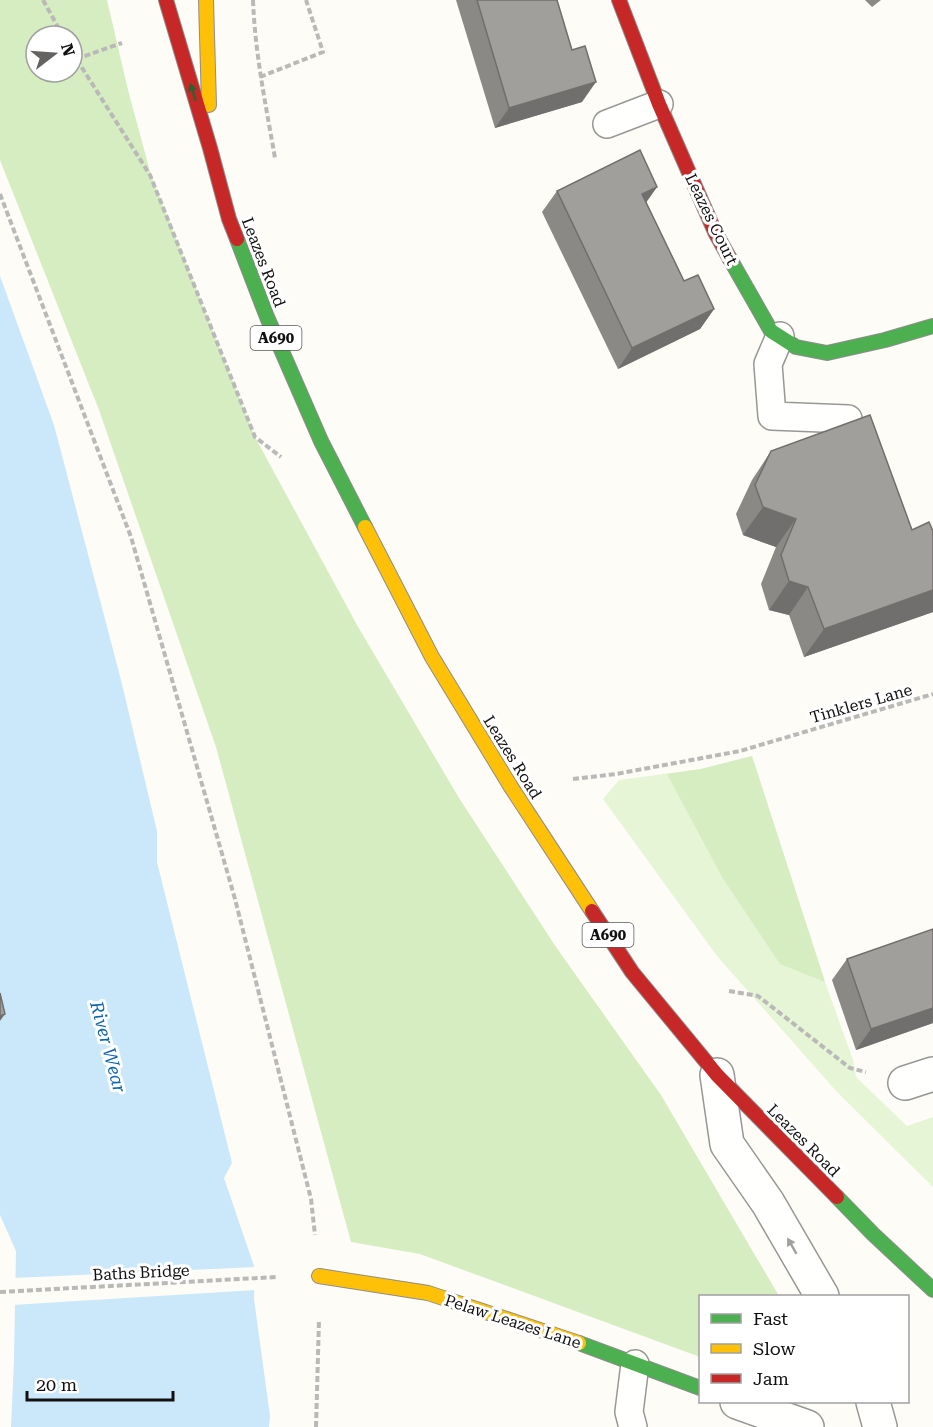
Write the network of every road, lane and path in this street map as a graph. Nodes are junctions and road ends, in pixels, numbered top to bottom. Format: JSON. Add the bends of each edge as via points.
{"nodes":[{"id":1,"x":43,"y":0,"type":"edge"},
{"id":2,"x":206,"y":0,"type":"edge"},
{"id":3,"x":253,"y":0,"type":"edge"},
{"id":4,"x":306,"y":0,"type":"edge"},
{"id":5,"x":619,"y":0,"type":"edge"},
{"id":6,"x":165,"y":2,"type":"edge"},
{"id":7,"x":56,"y":24,"type":"edge"},
{"id":8,"x":122,"y":43,"type":"dead end"},
{"id":9,"x":84,"y":56,"type":"edge"},
{"id":10,"x":84,"y":72,"type":"edge"},
{"id":11,"x":260,"y":77,"type":"junction"},
{"id":12,"x":659,"y":104,"type":"junction"},
{"id":13,"x":607,"y":124,"type":"dead end"},
{"id":14,"x":210,"y":148,"type":"junction"},
{"id":15,"x":275,"y":158,"type":"dead end"},
{"id":16,"x":0,"y":194,"type":"edge"},
{"id":17,"x":933,"y":326,"type":"edge"},
{"id":18,"x":776,"y":334,"type":"junction"},
{"id":19,"x":848,"y":419,"type":"dead end"},
{"id":20,"x":282,"y":458,"type":"dead end"},
{"id":21,"x":933,"y":694,"type":"edge"},
{"id":22,"x":573,"y":779,"type":"dead end"},
{"id":23,"x":729,"y":991,"type":"dead end"},
{"id":24,"x":717,"y":1075,"type":"junction"},
{"id":25,"x":919,"y":1079,"type":"edge"},
{"id":26,"x":319,"y":1276,"type":"junction"},
{"id":27,"x":283,"y":1277,"type":"dead end"},
{"id":28,"x":933,"y":1290,"type":"edge"},
{"id":29,"x":0,"y":1292,"type":"edge"},
{"id":30,"x":821,"y":1295,"type":"edge"},
{"id":31,"x":635,"y":1364,"type":"junction"},
{"id":32,"x":699,"y":1388,"type":"edge"},
{"id":33,"x":742,"y":1403,"type":"edge"},
{"id":34,"x":874,"y":1403,"type":"edge"},
{"id":35,"x":316,"y":1427,"type":"edge"},
{"id":36,"x":633,"y":1427,"type":"edge"},
{"id":37,"x":807,"y":1427,"type":"edge"},
{"id":38,"x":880,"y":1427,"type":"edge"}],
"edges":[{"from":1,"to":7,"type":"path"},
{"from":2,"to":14,"type":"main road","name":"Leazes Road","number":"A690"},
{"from":3,"to":11,"type":"path"},
{"from":4,"to":11,"type":"path","via":[[323,52]]},
{"from":5,"to":12,"type":"main road","name":"Leazes Court"},
{"from":14,"to":6,"type":"main road","name":"Leazes Road","number":"A690","one_way":true},
{"from":8,"to":9,"type":"path"},
{"from":10,"to":20,"type":"path","via":[[150,175],[255,436]]},
{"from":11,"to":15,"type":"path"},
{"from":12,"to":13,"type":"lane"},
{"from":12,"to":18,"type":"main road","name":"Leazes Court","via":[[715,232]]},
{"from":14,"to":24,"type":"main road","name":"Leazes Road","number":"A690","via":[[229,219],[321,441],[432,657],[632,972]]},
{"from":16,"to":26,"type":"path","via":[[132,537],[236,899],[311,1199]]},
{"from":17,"to":18,"type":"main road","via":[[827,353],[796,347]]},
{"from":18,"to":19,"type":"lane","via":[[768,364],[772,416]]},
{"from":21,"to":22,"type":"path","name":"Tinklers Lane","via":[[740,751]]},
{"from":23,"to":25,"type":"path","via":[[758,996],[850,1068]]},
{"from":24,"to":28,"type":"main road","name":"Leazes Road","number":"A690"},
{"from":30,"to":24,"type":"street","one_way":true,"via":[[768,1203],[727,1144]]},
{"from":26,"to":31,"type":"main road","name":"Pelaw Leazes Lane","via":[[428,1293]]},
{"from":26,"to":35,"type":"path"},
{"from":27,"to":29,"type":"path","name":"Baths Bridge"},
{"from":31,"to":32,"type":"main road","name":"Pelaw Leazes Lane"},
{"from":31,"to":36,"type":"lane","via":[[629,1412]]},
{"from":33,"to":37,"type":"street"},
{"from":34,"to":38,"type":"street"}]}
